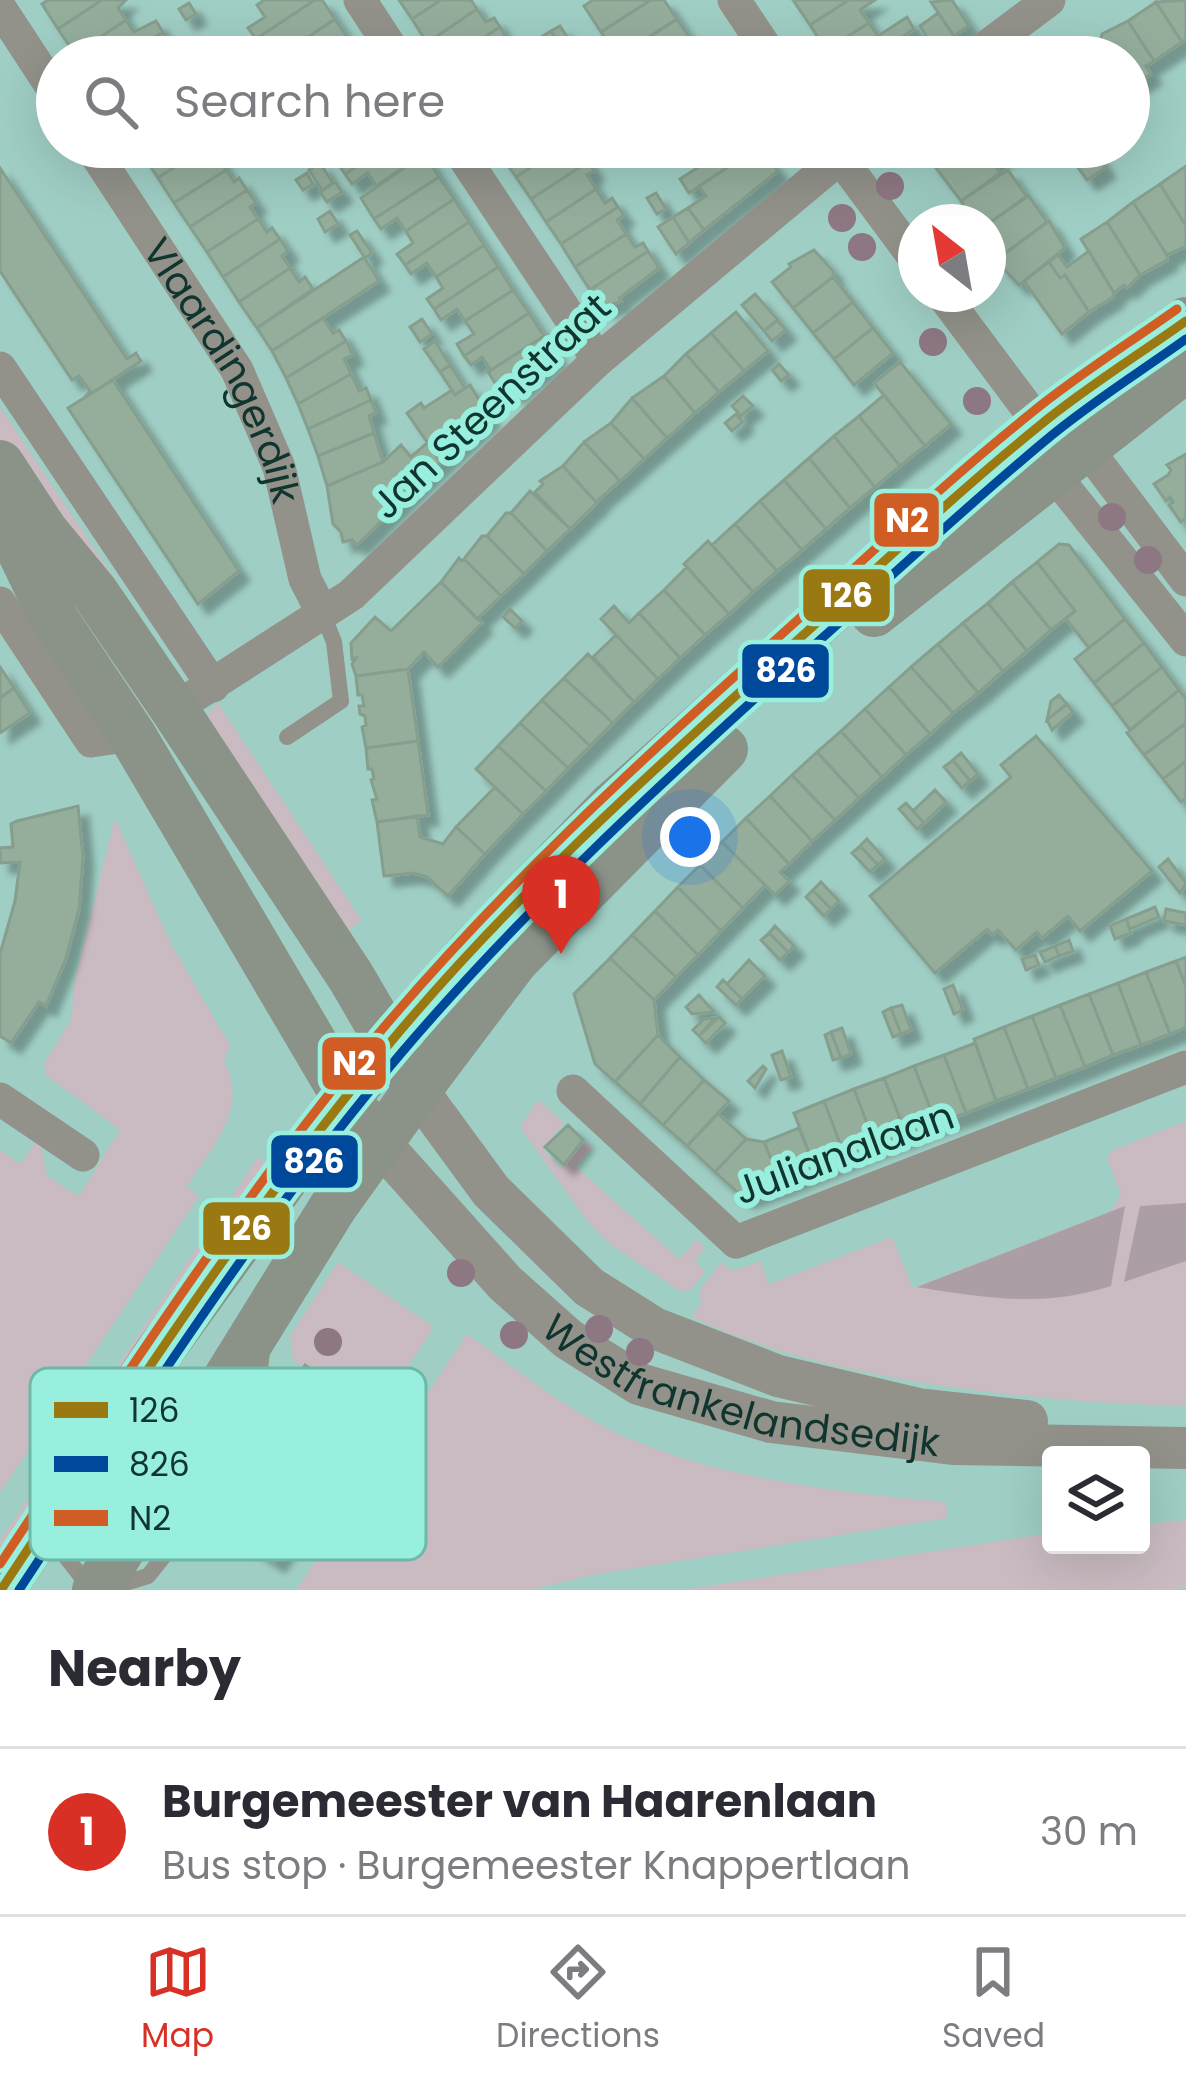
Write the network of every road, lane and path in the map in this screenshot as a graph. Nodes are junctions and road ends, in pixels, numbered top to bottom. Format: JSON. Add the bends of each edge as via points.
{"nodes":[{"id":1,"x":360,"y":0,"type":"edge"},
{"id":2,"x":734,"y":0,"type":"edge"},
{"id":3,"x":1048,"y":0,"type":"edge"},
{"id":4,"x":0,"y":8,"type":"edge"},
{"id":5,"x":384,"y":36,"type":"edge"},
{"id":6,"x":758,"y":36,"type":"edge"},
{"id":7,"x":1001,"y":36,"type":"edge"},
{"id":8,"x":36,"y":63,"type":"edge"},
{"id":9,"x":105,"y":168,"type":"edge"},
{"id":10,"x":471,"y":168,"type":"edge"},
{"id":11,"x":821,"y":168,"type":"edge"},
{"id":12,"x":854,"y":168,"type":"edge"},
{"id":13,"x":898,"y":233,"type":"edge"},
{"id":14,"x":955,"y":312,"type":"edge"},
{"id":15,"x":1186,"y":321,"type":"edge"},
{"id":16,"x":598,"y":360,"type":"junction"},
{"id":17,"x":0,"y":368,"type":"edge"},
{"id":18,"x":1186,"y":368,"type":"edge"},
{"id":19,"x":1040,"y":425,"type":"junction"},
{"id":20,"x":1068,"y":459,"type":"junction"},
{"id":21,"x":0,"y":464,"type":"edge"},
{"id":22,"x":0,"y":508,"type":"edge"},
{"id":23,"x":1186,"y":580,"type":"edge"},
{"id":24,"x":0,"y":604,"type":"edge"},
{"id":25,"x":322,"y":612,"type":"junction"},
{"id":26,"x":1186,"y":640,"type":"edge"},
{"id":27,"x":193,"y":697,"type":"junction"},
{"id":28,"x":132,"y":734,"type":"junction"},
{"id":29,"x":287,"y":737,"type":"dead end"},
{"id":30,"x":389,"y":1044,"type":"junction"},
{"id":31,"x":1186,"y":1067,"type":"edge"},
{"id":32,"x":417,"y":1090,"type":"junction"},
{"id":33,"x":573,"y":1091,"type":"dead end"},
{"id":34,"x":0,"y":1100,"type":"edge"},
{"id":35,"x":347,"y":1100,"type":"junction"},
{"id":36,"x":379,"y":1142,"type":"junction"},
{"id":37,"x":83,"y":1155,"type":"dead end"},
{"id":38,"x":148,"y":1368,"type":"edge"},
{"id":39,"x":235,"y":1368,"type":"edge"},
{"id":40,"x":1186,"y":1444,"type":"edge"},
{"id":41,"x":30,"y":1548,"type":"edge"},
{"id":42,"x":70,"y":1560,"type":"edge"},
{"id":43,"x":116,"y":1560,"type":"edge"},
{"id":44,"x":1,"y":1590,"type":"edge"},
{"id":45,"x":97,"y":1590,"type":"edge"}],
"edges":[{"from":1,"to":5,"type":"street"},
{"from":2,"to":6,"type":"street"},
{"from":3,"to":7,"type":"street"},
{"from":4,"to":8,"type":"street"},
{"from":9,"to":25,"type":"street","name":"Vlaardingerdijk","via":[[238,370],[279,467],[305,579]]},
{"from":10,"to":16,"type":"street"},
{"from":11,"to":16,"type":"street","name":"Jan Steenstraat"},
{"from":12,"to":13,"type":"street"},
{"from":14,"to":19,"type":"street"},
{"from":15,"to":19,"type":"main road"},
{"from":16,"to":25,"type":"street","name":"Jan Steenstraat","via":[[351,595]]},
{"from":17,"to":27,"type":"street"},
{"from":18,"to":20,"type":"main road"},
{"from":19,"to":20,"type":"street"},
{"from":19,"to":30,"type":"main road","via":[[611,807]]},
{"from":20,"to":23,"type":"street"},
{"from":20,"to":26,"type":"street"},
{"from":20,"to":32,"type":"main road","via":[[897,592],[697,775],[515,960]]},
{"from":21,"to":27,"type":"main road","via":[[95,593]]},
{"from":22,"to":28,"type":"main road","via":[[51,614]]},
{"from":24,"to":28,"type":"street","via":[[91,741]]},
{"from":25,"to":27,"type":"street","name":"Jan Steenstraat"},
{"from":25,"to":29,"type":"lane","via":[[341,701]]},
{"from":27,"to":28,"type":"main road"},
{"from":27,"to":30,"type":"main road"},
{"from":28,"to":35,"type":"main road"},
{"from":30,"to":32,"type":"main road"},
{"from":30,"to":35,"type":"main road"},
{"from":31,"to":33,"type":"street","name":"Julianalaan","via":[[736,1241]]},
{"from":32,"to":36,"type":"main road"},
{"from":32,"to":40,"type":"street","name":"Westfrankelandsedijk","via":[[490,1191],[590,1287],[654,1328],[778,1376],[918,1408]]},
{"from":34,"to":37,"type":"street"},
{"from":35,"to":36,"type":"main road"},
{"from":35,"to":38,"type":"main road"},
{"from":36,"to":39,"type":"main road"},
{"from":36,"to":40,"type":"street","name":"Westfrankelandsedijk","via":[[505,1282],[568,1339],[639,1384],[771,1422],[953,1444]]},
{"from":41,"to":44,"type":"main road"},
{"from":42,"to":45,"type":"lane"},
{"from":43,"to":45,"type":"main road"}]}
